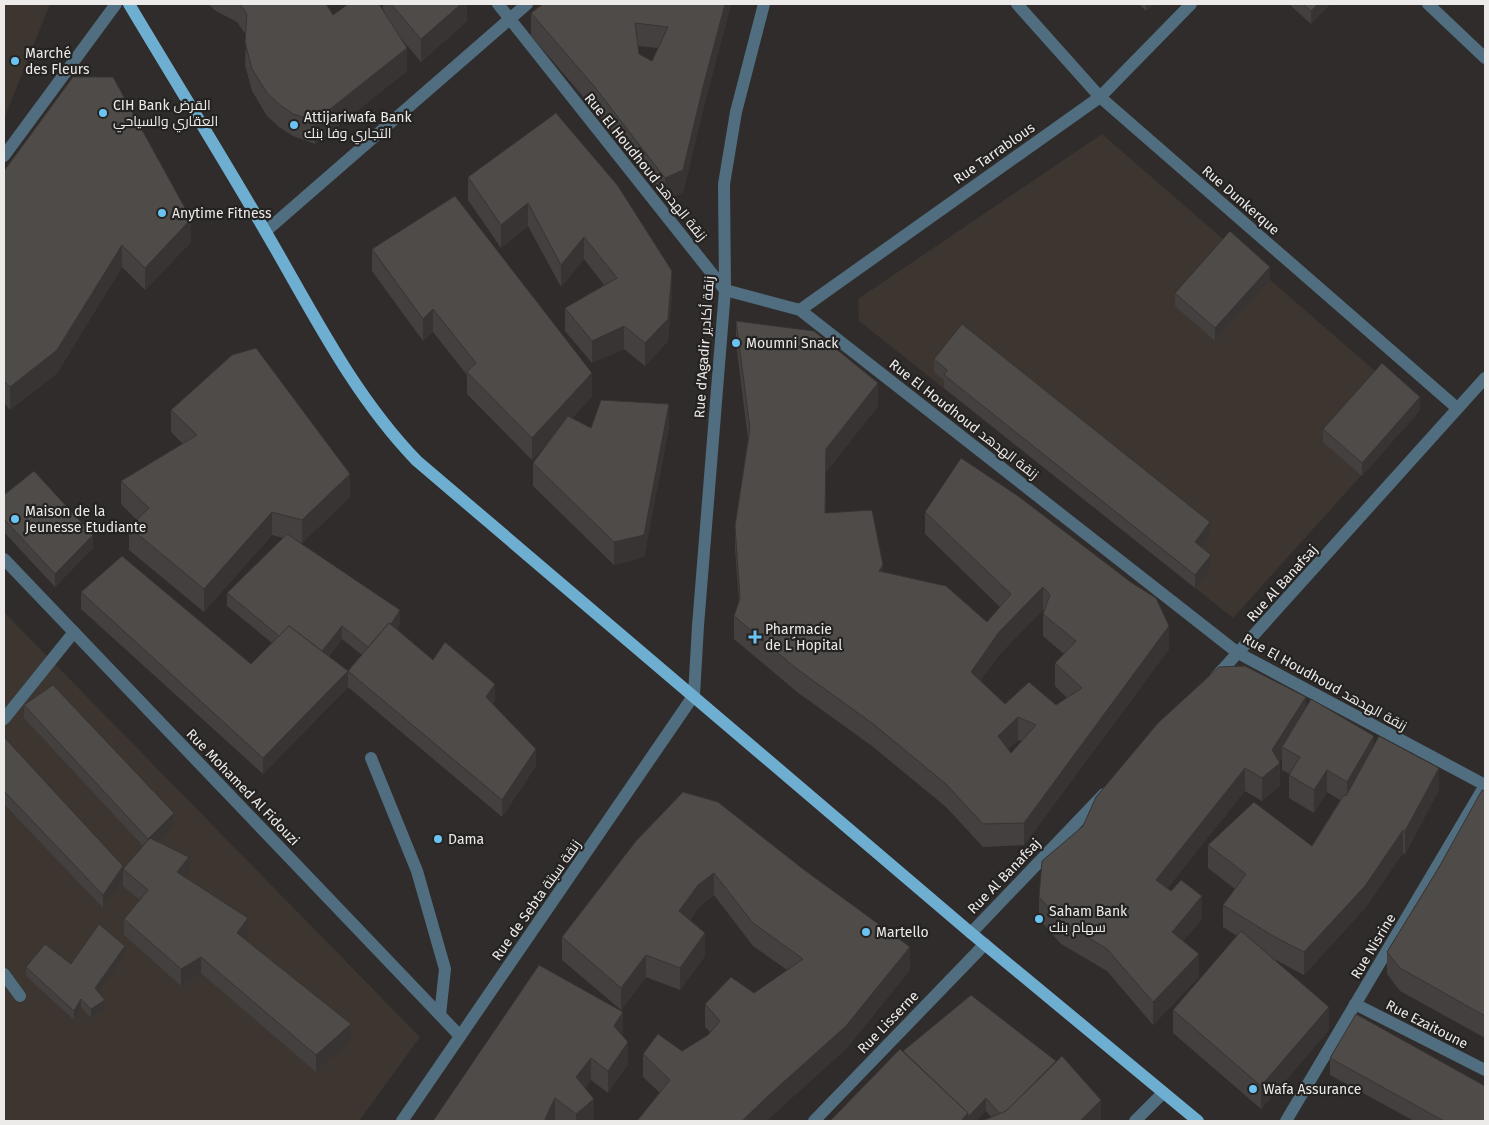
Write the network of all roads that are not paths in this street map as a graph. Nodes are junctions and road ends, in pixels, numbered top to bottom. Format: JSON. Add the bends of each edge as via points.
{"nodes":[{"id":1,"x":116,"y":4,"type":"edge"},
{"id":2,"x":129,"y":4,"type":"edge"},
{"id":3,"x":498,"y":4,"type":"edge"},
{"id":4,"x":527,"y":4,"type":"edge"},
{"id":5,"x":764,"y":4,"type":"edge"},
{"id":6,"x":1017,"y":4,"type":"edge"},
{"id":7,"x":1191,"y":4,"type":"edge"},
{"id":8,"x":1428,"y":4,"type":"edge"},
{"id":9,"x":509,"y":19,"type":"junction"},
{"id":10,"x":1485,"y":58,"type":"edge"},
{"id":11,"x":1100,"y":97,"type":"junction"},
{"id":12,"x":4,"y":156,"type":"edge"},
{"id":13,"x":266,"y":232,"type":"junction"},
{"id":14,"x":725,"y":290,"type":"junction"},
{"id":15,"x":800,"y":310,"type":"junction"},
{"id":16,"x":1485,"y":378,"type":"edge"},
{"id":17,"x":1457,"y":408,"type":"junction"},
{"id":18,"x":4,"y":559,"type":"edge"},
{"id":19,"x":74,"y":632,"type":"junction"},
{"id":20,"x":1238,"y":654,"type":"junction"},
{"id":21,"x":1204,"y":689,"type":"edge"},
{"id":22,"x":694,"y":695,"type":"junction"},
{"id":23,"x":4,"y":719,"type":"edge"},
{"id":24,"x":371,"y":758,"type":"dead end"},
{"id":25,"x":1115,"y":782,"type":"edge"},
{"id":26,"x":1485,"y":785,"type":"edge"},
{"id":27,"x":970,"y":932,"type":"junction"},
{"id":28,"x":985,"y":944,"type":"junction"},
{"id":29,"x":4,"y":974,"type":"edge"},
{"id":30,"x":20,"y":996,"type":"dead end"},
{"id":31,"x":1355,"y":1004,"type":"junction"},
{"id":32,"x":440,"y":1015,"type":"junction"},
{"id":33,"x":460,"y":1036,"type":"junction"},
{"id":34,"x":1485,"y":1070,"type":"edge"},
{"id":35,"x":1163,"y":1092,"type":"junction"},
{"id":36,"x":402,"y":1121,"type":"edge"},
{"id":37,"x":814,"y":1121,"type":"edge"},
{"id":38,"x":1135,"y":1121,"type":"edge"},
{"id":39,"x":1198,"y":1121,"type":"edge"},
{"id":40,"x":1286,"y":1121,"type":"edge"}],
"edges":[{"from":1,"to":12,"type":"street"},
{"from":2,"to":13,"type":"main road"},
{"from":3,"to":9,"type":"street","name":"Rue El Houdhoud زنقة الهدهد"},
{"from":4,"to":9,"type":"street"},
{"from":5,"to":14,"type":"street","name":"Rue d'Agadir زنقة أكادير","via":[[736,112],[724,184]]},
{"from":6,"to":11,"type":"street","name":"Rue Dunkerque"},
{"from":7,"to":11,"type":"street","name":"Rue Tarrablous"},
{"from":8,"to":10,"type":"street"},
{"from":9,"to":13,"type":"street"},
{"from":9,"to":14,"type":"street","name":"Rue El Houdhoud زنقة الهدهد"},
{"from":11,"to":15,"type":"street","name":"Rue Tarrablous"},
{"from":11,"to":17,"type":"street","name":"Rue Dunkerque"},
{"from":13,"to":22,"type":"main road","via":[[354,383],[396,439],[417,461]]},
{"from":14,"to":15,"type":"street","name":"Rue El Houdhoud زنقة الهدهد"},
{"from":14,"to":22,"type":"street","name":"Rue d'Agadir زنقة أكادير"},
{"from":15,"to":20,"type":"street","name":"Rue El Houdhoud زنقة الهدهد"},
{"from":16,"to":17,"type":"street","name":"Rue Al Banafsaj"},
{"from":17,"to":20,"type":"street","name":"Rue Al Banafsaj"},
{"from":18,"to":19,"type":"street","name":"Rue Mohamed Al Fidouzi"},
{"from":19,"to":23,"type":"street"},
{"from":19,"to":32,"type":"street","name":"Rue Mohamed Al Fidouzi"},
{"from":20,"to":21,"type":"street","name":"Rue Al Banafsaj"},
{"from":20,"to":26,"type":"street","name":"Rue El Houdhoud زنقة الهدهد"},
{"from":22,"to":27,"type":"main road"},
{"from":22,"to":33,"type":"street","name":"Rue de Sebta زنقة سبتة"},
{"from":24,"to":32,"type":"street","via":[[417,871],[445,969]]},
{"from":25,"to":27,"type":"street","name":"Rue Al Banafsaj"},
{"from":26,"to":31,"type":"street","name":"Rue Nisrine"},
{"from":27,"to":28,"type":"main road"},
{"from":28,"to":35,"type":"main road"},
{"from":28,"to":37,"type":"street","name":"Rue Lisserne"},
{"from":29,"to":30,"type":"street"},
{"from":31,"to":34,"type":"street","name":"Rue Ezaitoune"},
{"from":31,"to":40,"type":"street","name":"Rue Nisrine"},
{"from":32,"to":33,"type":"street","name":"Rue Mohamed Al Fidouzi"},
{"from":33,"to":36,"type":"street","name":"Rue de Sebta زنقة سبتة"},
{"from":35,"to":38,"type":"street"},
{"from":35,"to":39,"type":"main road"}]}
